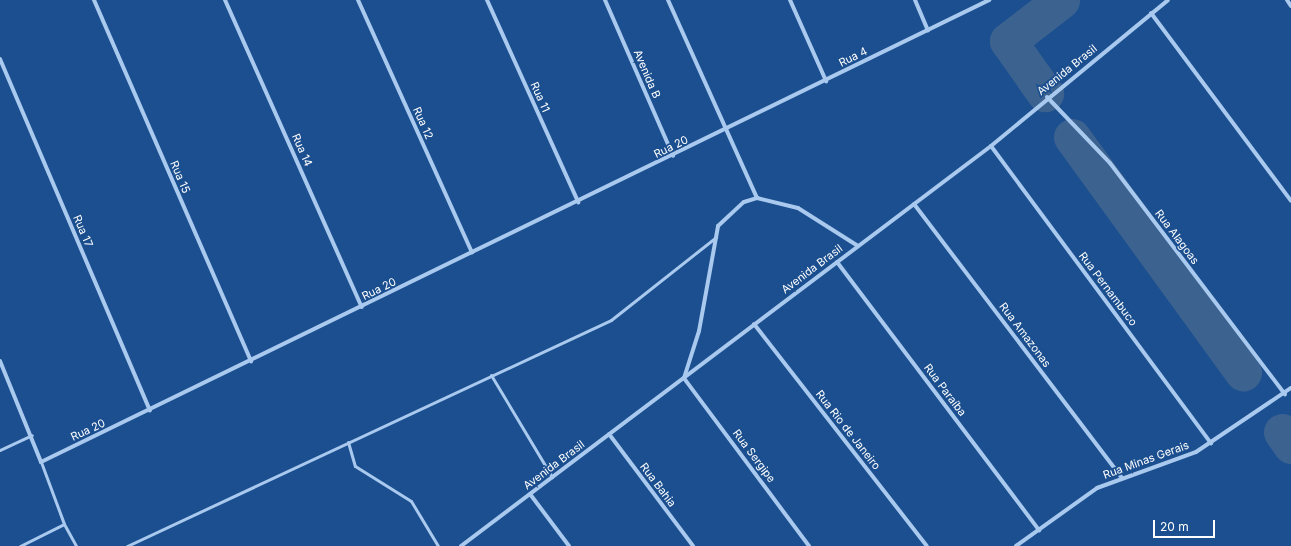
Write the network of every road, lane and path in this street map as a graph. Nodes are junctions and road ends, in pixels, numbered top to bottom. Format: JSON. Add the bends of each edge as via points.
{"nodes":[{"id":1,"x":94,"y":0,"type":"edge"},
{"id":2,"x":225,"y":0,"type":"edge"},
{"id":3,"x":358,"y":0,"type":"edge"},
{"id":4,"x":487,"y":0,"type":"edge"},
{"id":5,"x":605,"y":0,"type":"edge"},
{"id":6,"x":668,"y":0,"type":"edge"},
{"id":7,"x":790,"y":0,"type":"edge"},
{"id":8,"x":915,"y":0,"type":"edge"},
{"id":9,"x":989,"y":0,"type":"edge"},
{"id":10,"x":1168,"y":0,"type":"edge"},
{"id":11,"x":1287,"y":0,"type":"edge"},
{"id":12,"x":1291,"y":6,"type":"edge"},
{"id":13,"x":1151,"y":13,"type":"junction"},
{"id":14,"x":928,"y":30,"type":"junction"},
{"id":15,"x":0,"y":59,"type":"edge"},
{"id":16,"x":826,"y":81,"type":"junction"},
{"id":17,"x":1047,"y":97,"type":"junction"},
{"id":18,"x":725,"y":130,"type":"junction"},
{"id":19,"x":991,"y":146,"type":"junction"},
{"id":20,"x":673,"y":156,"type":"junction"},
{"id":21,"x":757,"y":198,"type":"junction"},
{"id":22,"x":1291,"y":201,"type":"edge"},
{"id":23,"x":578,"y":202,"type":"junction"},
{"id":24,"x":914,"y":204,"type":"junction"},
{"id":25,"x":716,"y":237,"type":"junction"},
{"id":26,"x":858,"y":246,"type":"junction"},
{"id":27,"x":472,"y":253,"type":"junction"},
{"id":28,"x":837,"y":262,"type":"junction"},
{"id":29,"x":362,"y":307,"type":"junction"},
{"id":30,"x":754,"y":324,"type":"junction"},
{"id":31,"x":0,"y":361,"type":"edge"},
{"id":32,"x":251,"y":361,"type":"junction"},
{"id":33,"x":2,"y":370,"type":"edge"},
{"id":34,"x":491,"y":375,"type":"junction"},
{"id":35,"x":684,"y":378,"type":"junction"},
{"id":36,"x":1291,"y":388,"type":"edge"},
{"id":37,"x":1285,"y":394,"type":"junction"},
{"id":38,"x":150,"y":410,"type":"junction"},
{"id":39,"x":609,"y":434,"type":"junction"},
{"id":40,"x":32,"y":435,"type":"junction"},
{"id":41,"x":348,"y":442,"type":"junction"},
{"id":42,"x":1211,"y":443,"type":"junction"},
{"id":43,"x":0,"y":450,"type":"edge"},
{"id":44,"x":41,"y":462,"type":"junction"},
{"id":45,"x":552,"y":477,"type":"junction"},
{"id":46,"x":1121,"y":477,"type":"junction"},
{"id":47,"x":530,"y":494,"type":"junction"},
{"id":48,"x":64,"y":524,"type":"junction"},
{"id":49,"x":1039,"y":530,"type":"junction"},
{"id":50,"x":20,"y":546,"type":"edge"},
{"id":51,"x":76,"y":546,"type":"edge"},
{"id":52,"x":127,"y":546,"type":"edge"},
{"id":53,"x":438,"y":546,"type":"edge"},
{"id":54,"x":461,"y":546,"type":"edge"},
{"id":55,"x":569,"y":546,"type":"edge"},
{"id":56,"x":693,"y":546,"type":"edge"},
{"id":57,"x":810,"y":546,"type":"edge"},
{"id":58,"x":927,"y":546,"type":"edge"},
{"id":59,"x":1016,"y":546,"type":"edge"}],
"edges":[{"from":1,"to":32,"type":"street","name":"Rua 15"},
{"from":2,"to":29,"type":"street","name":"Rua 14"},
{"from":3,"to":27,"type":"street","name":"Rua 12"},
{"from":4,"to":23,"type":"street","name":"Rua 11"},
{"from":5,"to":20,"type":"street","name":"Avenida B"},
{"from":6,"to":18,"type":"street"},
{"from":7,"to":16,"type":"street"},
{"from":8,"to":14,"type":"street"},
{"from":9,"to":14,"type":"street","name":"Rua 4"},
{"from":10,"to":13,"type":"street","name":"Avenida Brasil"},
{"from":11,"to":12,"type":"street"},
{"from":13,"to":17,"type":"street","name":"Avenida Brasil"},
{"from":13,"to":22,"type":"street"},
{"from":14,"to":16,"type":"street","name":"Rua 4"},
{"from":15,"to":38,"type":"street","name":"Rua 17"},
{"from":16,"to":18,"type":"street","name":"Rua 4"},
{"from":17,"to":19,"type":"street","name":"Avenida Brasil"},
{"from":17,"to":37,"type":"street","name":"Rua Alagoas","via":[[1110,163]]},
{"from":18,"to":20,"type":"street","name":"Rua 20"},
{"from":18,"to":21,"type":"street"},
{"from":19,"to":24,"type":"street","name":"Avenida Brasil"},
{"from":19,"to":42,"type":"street","name":"Rua Pernambuco"},
{"from":20,"to":23,"type":"street","name":"Rua 20"},
{"from":21,"to":25,"type":"street","via":[[744,202],[718,226]]},
{"from":21,"to":26,"type":"street","via":[[798,208]]},
{"from":23,"to":27,"type":"street","name":"Rua 20"},
{"from":24,"to":26,"type":"street","name":"Avenida Brasil"},
{"from":24,"to":46,"type":"street","name":"Rua Amazonas"},
{"from":25,"to":34,"type":"lane","via":[[611,320]]},
{"from":25,"to":35,"type":"street","via":[[699,331]]},
{"from":26,"to":28,"type":"street","name":"Avenida Brasil"},
{"from":27,"to":29,"type":"street","name":"Rua 20"},
{"from":28,"to":30,"type":"street","name":"Avenida Brasil"},
{"from":28,"to":49,"type":"street","name":"Rua Paraíba"},
{"from":29,"to":32,"type":"street","name":"Rua 20"},
{"from":30,"to":35,"type":"street","name":"Avenida Brasil"},
{"from":30,"to":58,"type":"street","name":"Rua Rio de Janeiro"},
{"from":31,"to":33,"type":"street"},
{"from":32,"to":38,"type":"street","name":"Rua 20"},
{"from":33,"to":40,"type":"street"},
{"from":34,"to":41,"type":"lane"},
{"from":34,"to":45,"type":"lane"},
{"from":35,"to":39,"type":"street","name":"Avenida Brasil"},
{"from":35,"to":57,"type":"street","name":"Rua Sergipe"},
{"from":36,"to":37,"type":"street","name":"Rua Minas Gerais"},
{"from":37,"to":42,"type":"street","name":"Rua Minas Gerais"},
{"from":38,"to":44,"type":"street","name":"Rua 20"},
{"from":39,"to":45,"type":"street","name":"Avenida Brasil"},
{"from":39,"to":56,"type":"street","name":"Rua Bahia"},
{"from":40,"to":43,"type":"lane"},
{"from":40,"to":44,"type":"street"},
{"from":41,"to":52,"type":"lane"},
{"from":41,"to":53,"type":"lane","via":[[356,466],[411,500]]},
{"from":42,"to":46,"type":"street","name":"Rua Minas Gerais","via":[[1196,452]]},
{"from":44,"to":48,"type":"lane"},
{"from":45,"to":47,"type":"street","name":"Avenida Brasil"},
{"from":46,"to":49,"type":"street","name":"Rua Minas Gerais","via":[[1097,488]]},
{"from":47,"to":54,"type":"street","name":"Avenida Brasil"},
{"from":47,"to":55,"type":"street"},
{"from":48,"to":50,"type":"lane"},
{"from":48,"to":51,"type":"lane"},
{"from":49,"to":59,"type":"street","name":"Rua Minas Gerais"}]}
